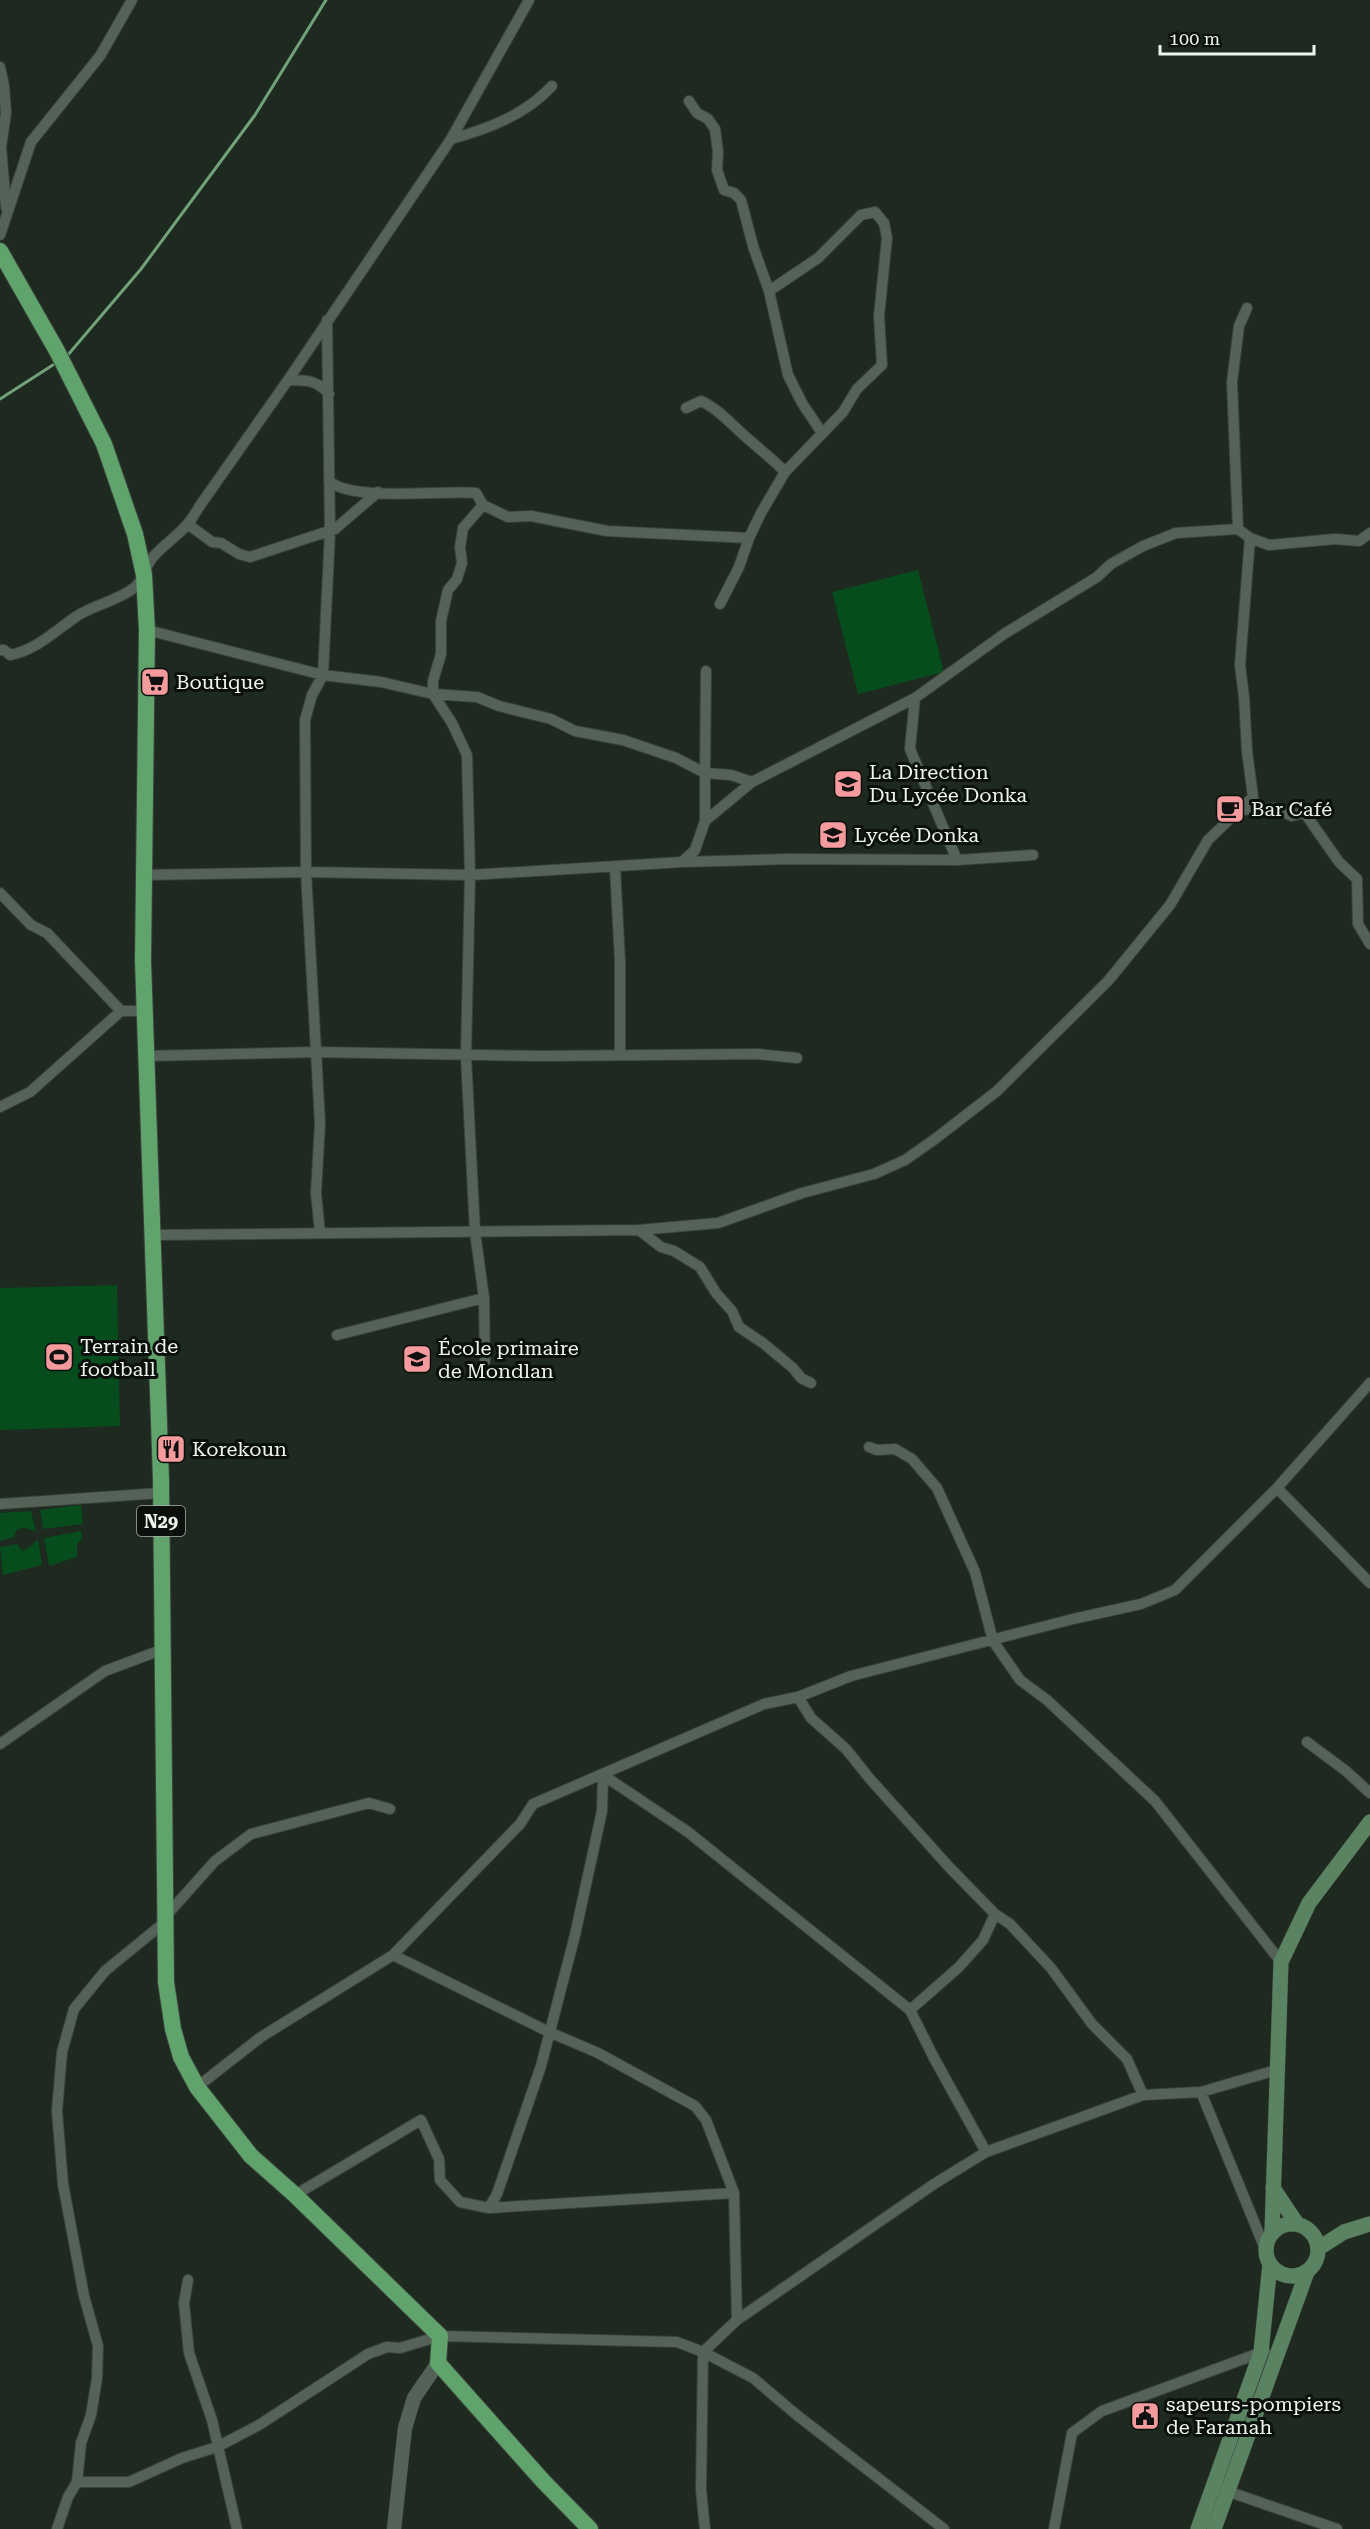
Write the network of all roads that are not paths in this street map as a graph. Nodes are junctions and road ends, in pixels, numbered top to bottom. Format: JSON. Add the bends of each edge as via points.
{"nodes":[{"id":1,"x":132,"y":0,"type":"edge"},
{"id":2,"x":529,"y":0,"type":"edge"},
{"id":3,"x":0,"y":67,"type":"edge"},
{"id":4,"x":552,"y":86,"type":"dead end"},
{"id":5,"x":689,"y":101,"type":"dead end"},
{"id":6,"x":451,"y":139,"type":"junction"},
{"id":7,"x":1,"y":147,"type":"edge"},
{"id":8,"x":7,"y":212,"type":"junction"},
{"id":9,"x":0,"y":235,"type":"edge"},
{"id":10,"x":0,"y":251,"type":"edge"},
{"id":11,"x":769,"y":291,"type":"junction"},
{"id":12,"x":1247,"y":308,"type":"dead end"},
{"id":13,"x":327,"y":320,"type":"junction"},
{"id":14,"x":288,"y":380,"type":"junction"},
{"id":15,"x":330,"y":394,"type":"junction"},
{"id":16,"x":686,"y":408,"type":"dead end"},
{"id":17,"x":822,"y":433,"type":"junction"},
{"id":18,"x":785,"y":472,"type":"junction"},
{"id":19,"x":329,"y":481,"type":"junction"},
{"id":20,"x":378,"y":492,"type":"junction"},
{"id":21,"x":483,"y":505,"type":"junction"},
{"id":22,"x":189,"y":525,"type":"junction"},
{"id":23,"x":1238,"y":529,"type":"junction"},
{"id":24,"x":330,"y":532,"type":"junction"},
{"id":25,"x":1370,"y":533,"type":"edge"},
{"id":26,"x":749,"y":538,"type":"junction"},
{"id":27,"x":1250,"y":538,"type":"junction"},
{"id":28,"x":144,"y":575,"type":"junction"},
{"id":29,"x":720,"y":604,"type":"dead end"},
{"id":30,"x":147,"y":630,"type":"junction"},
{"id":31,"x":0,"y":650,"type":"edge"},
{"id":32,"x":706,"y":671,"type":"dead end"},
{"id":33,"x":323,"y":675,"type":"junction"},
{"id":34,"x":433,"y":694,"type":"junction"},
{"id":35,"x":915,"y":698,"type":"junction"},
{"id":36,"x":705,"y":773,"type":"junction"},
{"id":37,"x":752,"y":782,"type":"junction"},
{"id":38,"x":1240,"y":810,"type":"junction"},
{"id":39,"x":705,"y":821,"type":"junction"},
{"id":40,"x":1033,"y":855,"type":"dead end"},
{"id":41,"x":957,"y":861,"type":"junction"},
{"id":42,"x":682,"y":862,"type":"junction"},
{"id":43,"x":615,"y":867,"type":"junction"},
{"id":44,"x":306,"y":872,"type":"junction"},
{"id":45,"x":143,"y":875,"type":"junction"},
{"id":46,"x":470,"y":875,"type":"junction"},
{"id":47,"x":0,"y":893,"type":"edge"},
{"id":48,"x":1370,"y":944,"type":"edge"},
{"id":49,"x":121,"y":1011,"type":"junction"},
{"id":50,"x":145,"y":1011,"type":"junction"},
{"id":51,"x":316,"y":1052,"type":"junction"},
{"id":52,"x":620,"y":1055,"type":"junction"},
{"id":53,"x":146,"y":1056,"type":"junction"},
{"id":54,"x":466,"y":1056,"type":"junction"},
{"id":55,"x":797,"y":1058,"type":"dead end"},
{"id":56,"x":0,"y":1107,"type":"edge"},
{"id":57,"x":639,"y":1230,"type":"junction"},
{"id":58,"x":475,"y":1232,"type":"junction"},
{"id":59,"x":321,"y":1233,"type":"junction"},
{"id":60,"x":154,"y":1235,"type":"junction"},
{"id":61,"x":484,"y":1298,"type":"junction"},
{"id":62,"x":337,"y":1335,"type":"dead end"},
{"id":63,"x":485,"y":1361,"type":"dead end"},
{"id":64,"x":811,"y":1383,"type":"dead end"},
{"id":65,"x":1370,"y":1383,"type":"edge"},
{"id":66,"x":869,"y":1447,"type":"dead end"},
{"id":67,"x":1277,"y":1488,"type":"junction"},
{"id":68,"x":161,"y":1493,"type":"junction"},
{"id":69,"x":0,"y":1504,"type":"edge"},
{"id":70,"x":1370,"y":1583,"type":"edge"},
{"id":71,"x":993,"y":1641,"type":"junction"},
{"id":72,"x":161,"y":1650,"type":"junction"},
{"id":73,"x":798,"y":1697,"type":"junction"},
{"id":74,"x":1307,"y":1742,"type":"dead end"},
{"id":75,"x":0,"y":1744,"type":"edge"},
{"id":76,"x":603,"y":1776,"type":"junction"},
{"id":77,"x":1370,"y":1793,"type":"edge"},
{"id":78,"x":390,"y":1809,"type":"dead end"},
{"id":79,"x":1370,"y":1822,"type":"edge"},
{"id":80,"x":995,"y":1914,"type":"junction"},
{"id":81,"x":165,"y":1920,"type":"junction"},
{"id":82,"x":393,"y":1955,"type":"junction"},
{"id":83,"x":1281,"y":1962,"type":"junction"},
{"id":84,"x":910,"y":2010,"type":"junction"},
{"id":85,"x":549,"y":2032,"type":"junction"},
{"id":86,"x":1276,"y":2070,"type":"junction"},
{"id":87,"x":196,"y":2086,"type":"junction"},
{"id":88,"x":1201,"y":2092,"type":"junction"},
{"id":89,"x":1143,"y":2095,"type":"junction"},
{"id":90,"x":986,"y":2152,"type":"junction"},
{"id":91,"x":1273,"y":2188,"type":"junction"},
{"id":92,"x":734,"y":2193,"type":"junction"},
{"id":93,"x":296,"y":2195,"type":"junction"},
{"id":94,"x":489,"y":2208,"type":"junction"},
{"id":95,"x":1370,"y":2224,"type":"edge"},
{"id":96,"x":1304,"y":2227,"type":"junction"},
{"id":97,"x":1272,"y":2232,"type":"junction"},
{"id":98,"x":1344,"y":2232,"type":"junction"},
{"id":99,"x":1319,"y":2248,"type":"junction"},
{"id":100,"x":1268,"y":2258,"type":"junction"},
{"id":101,"x":1307,"y":2272,"type":"junction"},
{"id":102,"x":188,"y":2280,"type":"dead end"},
{"id":103,"x":737,"y":2320,"type":"junction"},
{"id":104,"x":440,"y":2336,"type":"junction"},
{"id":105,"x":1278,"y":2351,"type":"junction"},
{"id":106,"x":703,"y":2352,"type":"junction"},
{"id":107,"x":1261,"y":2352,"type":"junction"},
{"id":108,"x":438,"y":2363,"type":"junction"},
{"id":109,"x":217,"y":2447,"type":"junction"},
{"id":110,"x":77,"y":2482,"type":"junction"},
{"id":111,"x":1214,"y":2486,"type":"junction"},
{"id":112,"x":1229,"y":2492,"type":"junction"},
{"id":113,"x":57,"y":2529,"type":"edge"},
{"id":114,"x":237,"y":2529,"type":"edge"},
{"id":115,"x":394,"y":2529,"type":"edge"},
{"id":116,"x":590,"y":2529,"type":"edge"},
{"id":117,"x":705,"y":2529,"type":"edge"},
{"id":118,"x":944,"y":2529,"type":"edge"},
{"id":119,"x":1054,"y":2529,"type":"edge"},
{"id":120,"x":1198,"y":2529,"type":"edge"},
{"id":121,"x":1214,"y":2529,"type":"edge"},
{"id":122,"x":1337,"y":2529,"type":"edge"}],
"edges":[{"from":1,"to":8,"type":"street","via":[[100,56],[31,142]]},
{"from":2,"to":6,"type":"street"},
{"from":3,"to":7,"type":"street","via":[[6,112]]},
{"from":4,"to":6,"type":"street","via":[[540,99],[491,128]]},
{"from":5,"to":11,"type":"street","via":[[715,129],[717,170],[724,190],[741,200]]},
{"from":6,"to":13,"type":"street"},
{"from":7,"to":8,"type":"street"},
{"from":8,"to":9,"type":"street"},
{"from":10,"to":28,"type":"main road","number":"N29","via":[[104,444],[135,534]]},
{"from":11,"to":17,"type":"street","via":[[788,375]]},
{"from":11,"to":17,"type":"street","via":[[818,258],[861,215],[875,212],[884,224],[887,238],[879,316],[882,365]]},
{"from":12,"to":23,"type":"street","via":[[1239,326],[1232,382]]},
{"from":13,"to":14,"type":"street"},
{"from":13,"to":15,"type":"street"},
{"from":14,"to":15,"type":"street","via":[[309,380]]},
{"from":14,"to":22,"type":"street"},
{"from":15,"to":19,"type":"street"},
{"from":16,"to":18,"type":"street","via":[[701,401],[714,406]]},
{"from":17,"to":18,"type":"street"},
{"from":18,"to":26,"type":"street"},
{"from":19,"to":20,"type":"street","via":[[335,487],[356,492]]},
{"from":19,"to":24,"type":"street"},
{"from":20,"to":21,"type":"street","via":[[476,493]]},
{"from":20,"to":24,"type":"street"},
{"from":21,"to":26,"type":"street","via":[[508,517],[531,516],[607,531]]},
{"from":21,"to":34,"type":"street","via":[[463,528],[462,563],[448,590],[441,621],[441,654]]},
{"from":22,"to":24,"type":"street","via":[[212,542],[250,557]]},
{"from":22,"to":28,"type":"street","via":[[152,558]]},
{"from":23,"to":27,"type":"street"},
{"from":23,"to":35,"type":"street","via":[[1176,533],[1143,546],[1004,634]]},
{"from":24,"to":33,"type":"street"},
{"from":25,"to":27,"type":"street","via":[[1359,541],[1335,539],[1269,545]]},
{"from":26,"to":29,"type":"street"},
{"from":27,"to":38,"type":"street","via":[[1240,665],[1253,797]]},
{"from":28,"to":30,"type":"main road","number":"N29"},
{"from":28,"to":31,"type":"street","via":[[123,595],[78,616],[22,652],[10,655]]},
{"from":30,"to":33,"type":"street"},
{"from":30,"to":45,"type":"main road","number":"N29"},
{"from":32,"to":36,"type":"street"},
{"from":33,"to":34,"type":"street"},
{"from":33,"to":44,"type":"street","via":[[312,694],[305,720]]},
{"from":34,"to":36,"type":"street","via":[[477,698],[551,719],[575,731],[623,740],[676,758]]},
{"from":34,"to":46,"type":"street","via":[[467,755]]},
{"from":35,"to":37,"type":"street"},
{"from":35,"to":41,"type":"street","via":[[910,749]]},
{"from":36,"to":37,"type":"street"},
{"from":36,"to":39,"type":"street"},
{"from":37,"to":39,"type":"street"},
{"from":38,"to":48,"type":"street","via":[[1275,808],[1292,816],[1304,812],[1339,862],[1357,879],[1358,924]]},
{"from":38,"to":57,"type":"street","via":[[1208,840],[1170,905],[1108,981],[996,1091],[905,1160],[874,1174],[802,1193],[717,1223]]},
{"from":39,"to":42,"type":"street","via":[[695,850]]},
{"from":40,"to":41,"type":"street"},
{"from":41,"to":42,"type":"street"},
{"from":42,"to":43,"type":"street"},
{"from":43,"to":46,"type":"street"},
{"from":43,"to":52,"type":"street"},
{"from":44,"to":45,"type":"street"},
{"from":44,"to":46,"type":"street"},
{"from":44,"to":51,"type":"street"},
{"from":45,"to":50,"type":"main road","number":"N29"},
{"from":46,"to":54,"type":"street"},
{"from":47,"to":49,"type":"street","via":[[31,925],[55,941]]},
{"from":49,"to":50,"type":"street"},
{"from":49,"to":56,"type":"street","via":[[30,1092]]},
{"from":50,"to":53,"type":"main road","number":"N29"},
{"from":51,"to":53,"type":"street"},
{"from":51,"to":54,"type":"street"},
{"from":51,"to":59,"type":"street","via":[[320,1123],[316,1193]]},
{"from":52,"to":54,"type":"street"},
{"from":52,"to":55,"type":"street","via":[[758,1054]]},
{"from":53,"to":60,"type":"main road","number":"N29"},
{"from":54,"to":58,"type":"street"},
{"from":57,"to":58,"type":"street"},
{"from":57,"to":64,"type":"street","via":[[661,1247],[700,1267],[739,1327]]},
{"from":58,"to":59,"type":"street"},
{"from":58,"to":61,"type":"street"},
{"from":59,"to":60,"type":"street"},
{"from":60,"to":68,"type":"main road","number":"N29"},
{"from":61,"to":62,"type":"street"},
{"from":61,"to":63,"type":"street"},
{"from":65,"to":67,"type":"street"},
{"from":66,"to":71,"type":"street","via":[[895,1449],[912,1459],[938,1488],[975,1572]]},
{"from":67,"to":70,"type":"street"},
{"from":67,"to":71,"type":"street","via":[[1174,1590],[1141,1604]]},
{"from":68,"to":69,"type":"street"},
{"from":68,"to":72,"type":"main road","number":"N29"},
{"from":71,"to":73,"type":"street","via":[[851,1676]]},
{"from":71,"to":83,"type":"street","via":[[1020,1680],[1047,1700],[1155,1801]]},
{"from":72,"to":75,"type":"street","via":[[105,1671]]},
{"from":72,"to":81,"type":"main road","number":"N29"},
{"from":73,"to":76,"type":"street","via":[[764,1704]]},
{"from":73,"to":80,"type":"street","via":[[811,1718],[846,1749]]},
{"from":74,"to":77,"type":"street"},
{"from":76,"to":82,"type":"street","via":[[533,1804],[520,1824]]},
{"from":76,"to":84,"type":"street","via":[[688,1832]]},
{"from":76,"to":85,"type":"street","via":[[603,1811]]},
{"from":78,"to":81,"type":"street","via":[[369,1803],[251,1834],[214,1861]]},
{"from":79,"to":83,"type":"main road","via":[[1309,1903]]},
{"from":80,"to":84,"type":"street","via":[[982,1940],[959,1967]]},
{"from":80,"to":89,"type":"street","via":[[1010,1924],[1051,1968],[1092,2024],[1127,2059]]},
{"from":81,"to":87,"type":"main road","number":"N29","via":[[172,2029]]},
{"from":81,"to":110,"type":"street","via":[[105,1971],[74,2009],[62,2052],[57,2111],[63,2184],[84,2296],[98,2346],[97,2378],[91,2415],[81,2443]]},
{"from":82,"to":85,"type":"street"},
{"from":82,"to":87,"type":"street","via":[[261,2037]]},
{"from":83,"to":86,"type":"main road"},
{"from":84,"to":90,"type":"street"},
{"from":85,"to":92,"type":"street","via":[[598,2053],[695,2106],[706,2120]]},
{"from":85,"to":94,"type":"street","via":[[510,2158]]},
{"from":86,"to":88,"type":"street"},
{"from":86,"to":91,"type":"main road"},
{"from":87,"to":93,"type":"main road","number":"N29","via":[[251,2156]]},
{"from":88,"to":89,"type":"street"},
{"from":88,"to":100,"type":"street"},
{"from":89,"to":90,"type":"street"},
{"from":90,"to":103,"type":"street","via":[[933,2184]]},
{"from":91,"to":96,"type":"main road"},
{"from":91,"to":97,"type":"main road"},
{"from":92,"to":94,"type":"street"},
{"from":92,"to":103,"type":"street"},
{"from":93,"to":94,"type":"street","via":[[421,2120],[440,2159],[440,2180],[460,2202]]},
{"from":93,"to":104,"type":"main road","number":"N29"},
{"from":95,"to":98,"type":"main road"},
{"from":96,"to":97,"type":"main road","via":[[1284,2224]]},
{"from":96,"to":98,"type":"main road"},
{"from":96,"to":99,"type":"main road","via":[[1314,2235]]},
{"from":97,"to":100,"type":"main road","via":[[1268,2238]]},
{"from":98,"to":99,"type":"main road"},
{"from":99,"to":101,"type":"main road","via":[[1316,2261]]},
{"from":100,"to":101,"type":"main road","via":[[1287,2276]]},
{"from":100,"to":107,"type":"main road"},
{"from":101,"to":105,"type":"main road"},
{"from":102,"to":109,"type":"street","via":[[184,2303],[189,2353]]},
{"from":103,"to":106,"type":"street"},
{"from":104,"to":106,"type":"street","via":[[677,2342]]},
{"from":104,"to":108,"type":"main road"},
{"from":104,"to":109,"type":"street","via":[[368,2354],[259,2425]]},
{"from":105,"to":107,"type":"street"},
{"from":105,"to":112,"type":"main road"},
{"from":106,"to":117,"type":"street","via":[[701,2490]]},
{"from":106,"to":118,"type":"street","via":[[753,2378]]},
{"from":107,"to":111,"type":"main road"},
{"from":107,"to":119,"type":"street","via":[[1102,2411],[1072,2433]]},
{"from":108,"to":115,"type":"street","via":[[414,2398],[405,2428]]},
{"from":108,"to":116,"type":"main road"},
{"from":109,"to":110,"type":"street","via":[[129,2482]]},
{"from":109,"to":114,"type":"street"},
{"from":110,"to":113,"type":"street"},
{"from":111,"to":112,"type":"street"},
{"from":111,"to":120,"type":"main road"},
{"from":112,"to":121,"type":"main road"},
{"from":112,"to":122,"type":"street"}]}
